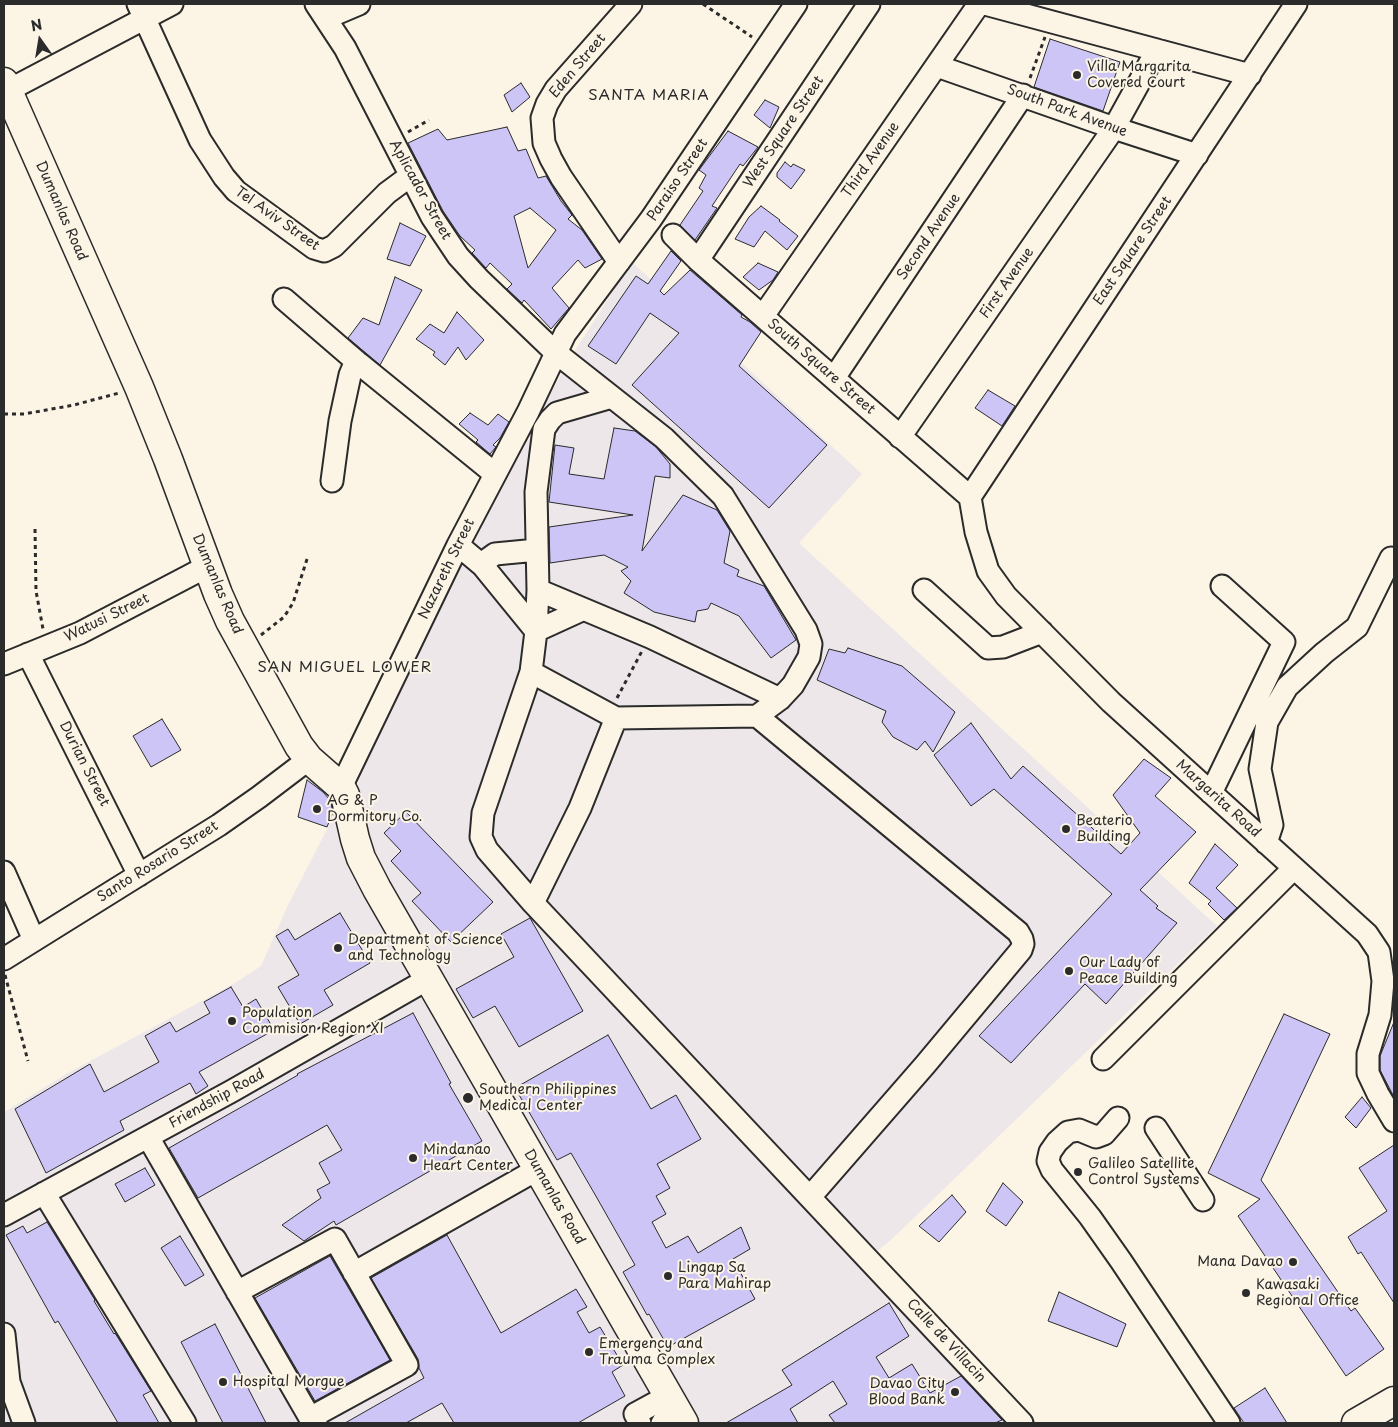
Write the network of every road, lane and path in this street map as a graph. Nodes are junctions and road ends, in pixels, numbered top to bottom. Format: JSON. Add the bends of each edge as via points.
{"nodes":[{"id":1,"x":172,"y":4,"type":"edge"},
{"id":2,"x":359,"y":4,"type":"edge"},
{"id":3,"x":631,"y":4,"type":"edge"},
{"id":4,"x":703,"y":4,"type":"edge"},
{"id":5,"x":796,"y":4,"type":"edge"},
{"id":6,"x":869,"y":4,"type":"edge"},
{"id":7,"x":979,"y":4,"type":"edge"},
{"id":8,"x":985,"y":4,"type":"edge"},
{"id":9,"x":1296,"y":4,"type":"edge"},
{"id":10,"x":321,"y":11,"type":"edge"},
{"id":11,"x":141,"y":12,"type":"edge"},
{"id":12,"x":1051,"y":22,"type":"junction"},
{"id":13,"x":768,"y":47,"type":"junction"},
{"id":14,"x":1157,"y":50,"type":"junction"},
{"id":15,"x":937,"y":66,"type":"junction"},
{"id":16,"x":1250,"y":75,"type":"junction"},
{"id":17,"x":6,"y":87,"type":"edge"},
{"id":18,"x":1024,"y":96,"type":"junction"},
{"id":19,"x":429,"y":120,"type":"dead end"},
{"id":20,"x":1114,"y":128,"type":"junction"},
{"id":21,"x":393,"y":142,"type":"junction"},
{"id":22,"x":1197,"y":155,"type":"junction"},
{"id":23,"x":410,"y":176,"type":"junction"},
{"id":24,"x":673,"y":235,"type":"dead end"},
{"id":25,"x":698,"y":260,"type":"junction"},
{"id":26,"x":619,"y":262,"type":"junction"},
{"id":27,"x":284,"y":299,"type":"dead end"},
{"id":28,"x":763,"y":316,"type":"junction"},
{"id":29,"x":555,"y":352,"type":"junction"},
{"id":30,"x":356,"y":361,"type":"junction"},
{"id":31,"x":834,"y":378,"type":"junction"},
{"id":32,"x":139,"y":387,"type":"junction"},
{"id":33,"x":612,"y":397,"type":"junction"},
{"id":34,"x":4,"y":414,"type":"edge"},
{"id":35,"x":900,"y":437,"type":"junction"},
{"id":36,"x":495,"y":474,"type":"junction"},
{"id":37,"x":332,"y":481,"type":"dead end"},
{"id":38,"x":970,"y":497,"type":"junction"},
{"id":39,"x":35,"y":529,"type":"dead end"},
{"id":40,"x":458,"y":545,"type":"junction"},
{"id":41,"x":537,"y":550,"type":"junction"},
{"id":42,"x":308,"y":556,"type":"dead end"},
{"id":43,"x":1391,"y":558,"type":"dead end"},
{"id":44,"x":208,"y":566,"type":"junction"},
{"id":45,"x":483,"y":566,"type":"junction"},
{"id":46,"x":1222,"y":586,"type":"dead end"},
{"id":47,"x":538,"y":590,"type":"junction"},
{"id":48,"x":924,"y":590,"type":"dead end"},
{"id":49,"x":582,"y":610,"type":"junction"},
{"id":50,"x":536,"y":631,"type":"junction"},
{"id":51,"x":1042,"y":632,"type":"junction"},
{"id":52,"x":650,"y":637,"type":"junction"},
{"id":53,"x":48,"y":646,"type":"junction"},
{"id":54,"x":244,"y":648,"type":"junction"},
{"id":55,"x":28,"y":654,"type":"junction"},
{"id":56,"x":4,"y":664,"type":"edge"},
{"id":57,"x":531,"y":672,"type":"junction"},
{"id":58,"x":780,"y":699,"type":"junction"},
{"id":59,"x":612,"y":716,"type":"junction"},
{"id":60,"x":756,"y":716,"type":"junction"},
{"id":61,"x":309,"y":760,"type":"junction"},
{"id":62,"x":341,"y":787,"type":"junction"},
{"id":63,"x":1211,"y":792,"type":"junction"},
{"id":64,"x":1266,"y":843,"type":"junction"},
{"id":65,"x":1294,"y":868,"type":"junction"},
{"id":66,"x":4,"y":872,"type":"edge"},
{"id":67,"x":139,"y":875,"type":"junction"},
{"id":68,"x":533,"y":903,"type":"junction"},
{"id":69,"x":34,"y":940,"type":"junction"},
{"id":70,"x":4,"y":959,"type":"edge"},
{"id":71,"x":4,"y":972,"type":"edge"},
{"id":72,"x":1389,"y":974,"type":"edge"},
{"id":73,"x":428,"y":979,"type":"junction"},
{"id":74,"x":1103,"y":1059,"type":"dead end"},
{"id":75,"x":28,"y":1061,"type":"dead end"},
{"id":76,"x":1118,"y":1118,"type":"dead end"},
{"id":77,"x":1394,"y":1121,"type":"edge"},
{"id":78,"x":1156,"y":1128,"type":"dead end"},
{"id":79,"x":148,"y":1137,"type":"junction"},
{"id":80,"x":538,"y":1169,"type":"junction"},
{"id":81,"x":44,"y":1193,"type":"junction"},
{"id":82,"x":810,"y":1197,"type":"junction"},
{"id":83,"x":1203,"y":1200,"type":"dead end"},
{"id":84,"x":4,"y":1215,"type":"edge"},
{"id":85,"x":354,"y":1273,"type":"junction"},
{"id":86,"x":237,"y":1292,"type":"junction"},
{"id":87,"x":4,"y":1334,"type":"edge"},
{"id":88,"x":1394,"y":1401,"type":"edge"},
{"id":89,"x":673,"y":1414,"type":"edge"},
{"id":90,"x":313,"y":1421,"type":"edge"},
{"id":91,"x":24,"y":1423,"type":"edge"},
{"id":92,"x":185,"y":1423,"type":"edge"},
{"id":93,"x":640,"y":1423,"type":"edge"},
{"id":94,"x":1022,"y":1423,"type":"edge"},
{"id":95,"x":1229,"y":1423,"type":"edge"},
{"id":96,"x":1356,"y":1423,"type":"edge"}],
"edges":[{"from":1,"to":11,"type":"street"},
{"from":2,"to":10,"type":"street"},
{"from":3,"to":26,"type":"street","name":"Eden Street","via":[[556,89],[542,118],[544,142],[551,159]]},
{"from":4,"to":13,"type":"path"},
{"from":5,"to":13,"type":"street","name":"Paraiso Street"},
{"from":6,"to":25,"type":"street","name":"West Square Street"},
{"from":7,"to":15,"type":"street","name":"Third Avenue"},
{"from":8,"to":12,"type":"street"},
{"from":9,"to":16,"type":"street","name":"East Square Street"},
{"from":10,"to":21,"type":"street","name":"Aplicador Street","via":[[345,48]]},
{"from":11,"to":17,"type":"street"},
{"from":11,"to":23,"type":"street","name":"Tel Aviv Street","via":[[200,140],[224,177],[236,192],[314,248],[324,251],[334,246],[387,193]]},
{"from":12,"to":14,"type":"street"},
{"from":12,"to":18,"type":"path"},
{"from":13,"to":26,"type":"street","name":"Paraiso Street"},
{"from":14,"to":16,"type":"street"},
{"from":14,"to":20,"type":"street","name":"First Avenue"},
{"from":15,"to":18,"type":"street","name":"South Park Avenue"},
{"from":15,"to":28,"type":"street","name":"Third Avenue"},
{"from":16,"to":22,"type":"street","name":"East Square Street"},
{"from":17,"to":32,"type":"main road","name":"Dumanlas Road"},
{"from":18,"to":20,"type":"street","name":"South Park Avenue"},
{"from":18,"to":31,"type":"street","name":"Second Avenue"},
{"from":19,"to":21,"type":"path"},
{"from":20,"to":22,"type":"street","name":"South Park Avenue"},
{"from":20,"to":35,"type":"street","name":"First Avenue"},
{"from":21,"to":23,"type":"street","name":"Aplicador Street"},
{"from":22,"to":38,"type":"street","name":"East Square Street"},
{"from":23,"to":29,"type":"street","name":"Aplicador Street","via":[[458,256]]},
{"from":24,"to":25,"type":"street","name":"South Square Street"},
{"from":25,"to":28,"type":"street","name":"South Square Street"},
{"from":26,"to":29,"type":"street","name":"Paraiso Street","via":[[576,318]]},
{"from":27,"to":30,"type":"street"},
{"from":28,"to":31,"type":"street","name":"South Square Street"},
{"from":29,"to":33,"type":"street","name":"Aplicador Street"},
{"from":29,"to":36,"type":"street","name":"Nazareth Street"},
{"from":30,"to":36,"type":"street"},
{"from":30,"to":37,"type":"street","via":[[340,422]]},
{"from":31,"to":35,"type":"street","name":"South Square Street"},
{"from":32,"to":34,"type":"path","via":[[74,405],[24,414]]},
{"from":32,"to":44,"type":"main road","name":"Dumanlas Road"},
{"from":33,"to":41,"type":"street","name":"Calle de Villacin","via":[[557,413],[544,429],[536,492]]},
{"from":33,"to":58,"type":"street","name":"Aplicador Street","via":[[664,438],[720,500],[806,630],[811,644],[809,657],[793,685]]},
{"from":35,"to":38,"type":"street","name":"South Square Street"},
{"from":36,"to":40,"type":"street","name":"Nazareth Street"},
{"from":38,"to":51,"type":"street","name":"Margarita Road","via":[[988,571],[1006,596]]},
{"from":39,"to":53,"type":"path","via":[[36,591]]},
{"from":40,"to":45,"type":"street"},
{"from":40,"to":62,"type":"street","name":"Nazareth Street"},
{"from":41,"to":45,"type":"street","via":[[495,554]]},
{"from":41,"to":47,"type":"street","name":"Calle de Villacin"},
{"from":42,"to":54,"type":"path","via":[[293,603],[284,617]]},
{"from":43,"to":64,"type":"street","via":[[1357,626],[1286,687],[1267,722],[1260,769],[1272,826]]},
{"from":44,"to":53,"type":"street","name":"Watusi Street","via":[[80,633]]},
{"from":44,"to":54,"type":"main road","name":"Dumanlas Road"},
{"from":45,"to":50,"type":"street"},
{"from":46,"to":63,"type":"street","via":[[1284,642]]},
{"from":47,"to":49,"type":"street"},
{"from":47,"to":50,"type":"street","name":"Calle de Villacin"},
{"from":48,"to":51,"type":"street","via":[[988,648],[1003,647]]},
{"from":49,"to":50,"type":"street"},
{"from":49,"to":52,"type":"street"},
{"from":50,"to":57,"type":"street","name":"Calle de Villacin"},
{"from":51,"to":63,"type":"street","name":"Margarita Road","via":[[1111,702]]},
{"from":52,"to":58,"type":"street"},
{"from":52,"to":59,"type":"path"},
{"from":53,"to":55,"type":"street","name":"Watusi Street"},
{"from":54,"to":61,"type":"main road","name":"Dumanlas Road"},
{"from":55,"to":56,"type":"street","name":"Watusi Street"},
{"from":55,"to":67,"type":"street","name":"Durian Street"},
{"from":57,"to":59,"type":"street"},
{"from":57,"to":68,"type":"street","name":"Calle de Villacin","via":[[483,813],[481,837],[487,850]]},
{"from":58,"to":60,"type":"street","name":"Aplicador Street"},
{"from":59,"to":60,"type":"street"},
{"from":59,"to":68,"type":"street","via":[[580,808]]},
{"from":60,"to":82,"type":"street","via":[[1018,932],[1023,944],[925,1065]]},
{"from":61,"to":62,"type":"main road","name":"Dumanlas Road"},
{"from":61,"to":67,"type":"street","name":"Santo Rosario Street","via":[[219,825]]},
{"from":62,"to":73,"type":"main road","name":"Dumanlas Road","via":[[361,858]]},
{"from":63,"to":64,"type":"street","name":"Margarita Road"},
{"from":64,"to":65,"type":"street","name":"Margarita Road"},
{"from":65,"to":72,"type":"street","name":"Margarita Road","via":[[1367,934]]},
{"from":65,"to":74,"type":"street"},
{"from":66,"to":69,"type":"street"},
{"from":67,"to":69,"type":"street","name":"Santo Rosario Street"},
{"from":68,"to":82,"type":"street","name":"Calle de Villacin"},
{"from":69,"to":70,"type":"street","name":"Santo Rosario Street"},
{"from":71,"to":75,"type":"path"},
{"from":72,"to":77,"type":"street","name":"Margarita Road","via":[[1368,1054],[1368,1073]]},
{"from":73,"to":79,"type":"street","name":"Friendship Road"},
{"from":73,"to":80,"type":"main road","name":"Dumanlas Road"},
{"from":76,"to":95,"type":"street","via":[[1104,1134],[1096,1137],[1079,1130],[1068,1132],[1050,1152],[1048,1161],[1121,1261]]},
{"from":78,"to":83,"type":"street"},
{"from":79,"to":81,"type":"street","name":"Friendship Road"},
{"from":79,"to":86,"type":"street"},
{"from":80,"to":85,"type":"street"},
{"from":80,"to":89,"type":"main road","name":"Dumanlas Road"},
{"from":81,"to":84,"type":"street","name":"Friendship Road"},
{"from":81,"to":92,"type":"street"},
{"from":82,"to":94,"type":"street","name":"Calle de Villacin"},
{"from":85,"to":86,"type":"street","via":[[335,1239]]},
{"from":85,"to":90,"type":"street","via":[[407,1365]]},
{"from":86,"to":90,"type":"street"},
{"from":87,"to":91,"type":"street","via":[[9,1382]]},
{"from":88,"to":96,"type":"main road"},
{"from":89,"to":93,"type":"street","via":[[635,1414]]}]}
